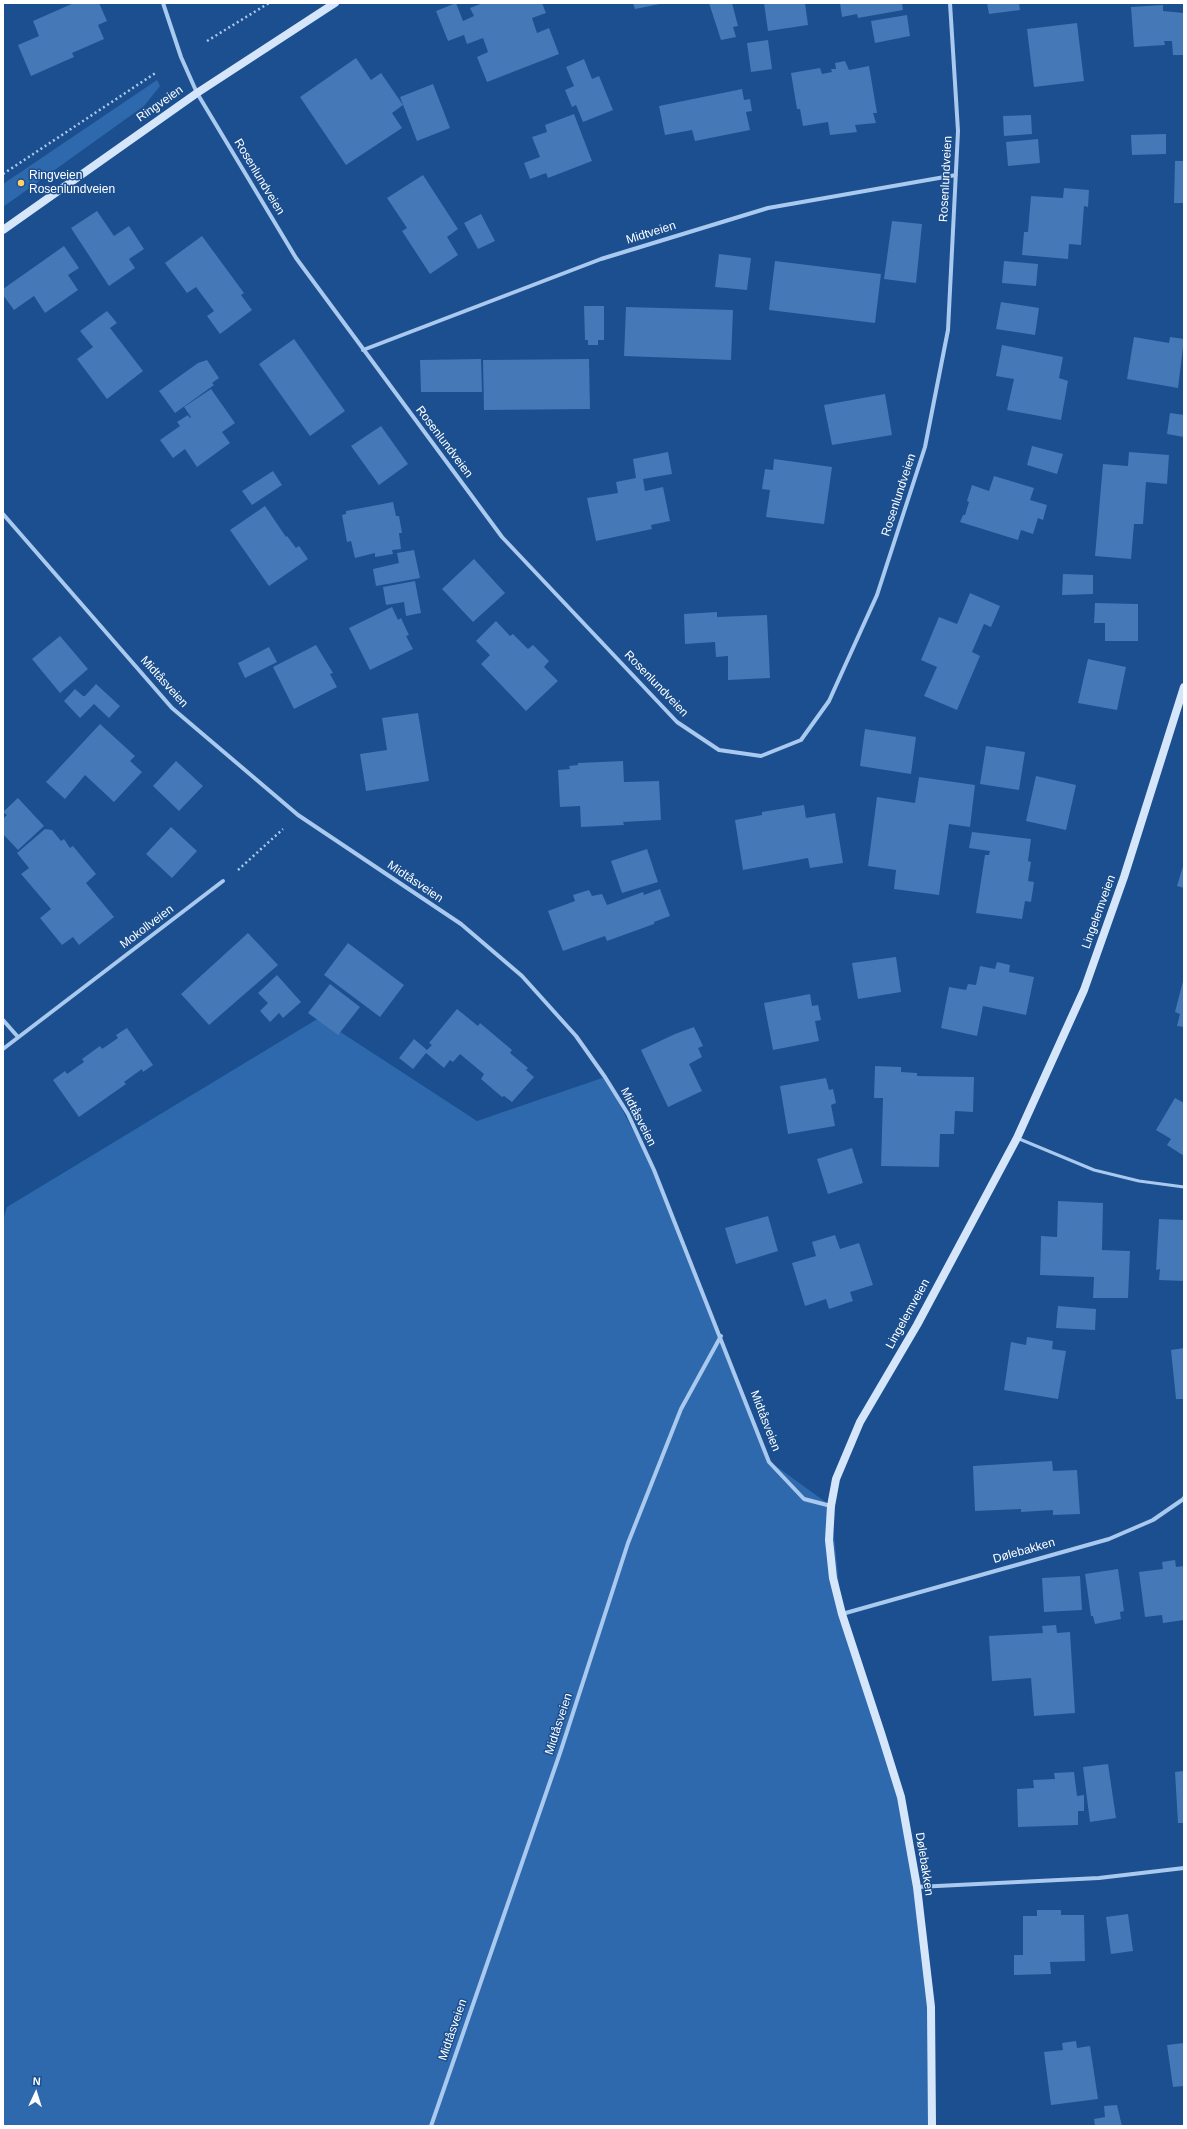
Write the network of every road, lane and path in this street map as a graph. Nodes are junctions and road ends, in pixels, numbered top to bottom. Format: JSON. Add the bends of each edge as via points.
{"nodes":[{"id":1,"x":163,"y":3,"type":"edge"},
{"id":2,"x":269,"y":3,"type":"edge"},
{"id":3,"x":335,"y":3,"type":"edge"},
{"id":4,"x":950,"y":3,"type":"edge"},
{"id":5,"x":207,"y":41,"type":"dead end"},
{"id":6,"x":157,"y":72,"type":"dead end"},
{"id":7,"x":197,"y":93,"type":"junction"},
{"id":8,"x":3,"y":174,"type":"edge"},
{"id":9,"x":956,"y":175,"type":"junction"},
{"id":10,"x":3,"y":230,"type":"edge"},
{"id":11,"x":363,"y":350,"type":"junction"},
{"id":12,"x":3,"y":514,"type":"edge"},
{"id":13,"x":1184,"y":687,"type":"edge"},
{"id":14,"x":298,"y":815,"type":"junction"},
{"id":15,"x":223,"y":881,"type":"joint"},
{"id":16,"x":3,"y":1020,"type":"edge"},
{"id":17,"x":18,"y":1037,"type":"junction"},
{"id":18,"x":3,"y":1049,"type":"edge"},
{"id":19,"x":1018,"y":1138,"type":"junction"},
{"id":20,"x":1184,"y":1187,"type":"edge"},
{"id":21,"x":721,"y":1336,"type":"junction"},
{"id":22,"x":1183,"y":1499,"type":"edge"},
{"id":23,"x":830,"y":1506,"type":"junction"},
{"id":24,"x":842,"y":1614,"type":"junction"},
{"id":25,"x":1184,"y":1868,"type":"edge"},
{"id":26,"x":917,"y":1887,"type":"junction"},
{"id":27,"x":431,"y":2126,"type":"edge"},
{"id":28,"x":932,"y":2126,"type":"edge"}],
"edges":[{"from":1,"to":7,"type":"street","name":"Rosenlundveien","via":[[181,57]]},
{"from":2,"to":5,"type":"path"},
{"from":3,"to":7,"type":"main road","name":"Ringveien"},
{"from":4,"to":9,"type":"street","name":"Rosenlundveien","via":[[958,132]]},
{"from":6,"to":8,"type":"path"},
{"from":7,"to":10,"type":"main road","name":"Ringveien"},
{"from":7,"to":11,"type":"street","name":"Rosenlundveien","via":[[296,258]]},
{"from":9,"to":11,"type":"street","name":"Midtveien","via":[[768,208],[601,259]]},
{"from":9,"to":11,"type":"street","name":"Rosenlundveien","via":[[948,330],[924,447],[877,595],[829,701],[801,740],[761,756],[719,750],[677,722],[502,537]]},
{"from":12,"to":14,"type":"street","name":"Midtåsveien","via":[[172,708]]},
{"from":13,"to":19,"type":"main road","name":"Lingelemveien","via":[[1124,878],[1084,990]]},
{"from":14,"to":15,"type":"path"},
{"from":14,"to":21,"type":"street","name":"Midtåsveien","via":[[461,924],[522,976],[576,1036],[628,1114],[654,1170]]},
{"from":15,"to":17,"type":"street","name":"Mokollveien"},
{"from":16,"to":17,"type":"street"},
{"from":17,"to":18,"type":"street","name":"Mokollveien"},
{"from":19,"to":20,"type":"lane","via":[[1094,1170],[1140,1181]]},
{"from":19,"to":23,"type":"main road","name":"Lingelemveien","via":[[921,1318],[860,1422],[836,1479]]},
{"from":21,"to":23,"type":"street","name":"Midtåsveien","via":[[769,1462],[804,1500]]},
{"from":21,"to":27,"type":"street","name":"Midtåsveien","via":[[682,1409],[628,1543],[561,1750]]},
{"from":22,"to":24,"type":"street","name":"Dølebakken","via":[[1154,1520],[1109,1539]]},
{"from":23,"to":24,"type":"main road","name":"Dølebakken","via":[[830,1555]]},
{"from":24,"to":26,"type":"main road","name":"Dølebakken","via":[[901,1797]]},
{"from":25,"to":26,"type":"street","via":[[1099,1878]]},
{"from":26,"to":28,"type":"main road","name":"Dølebakken","via":[[931,2007]]}]}
